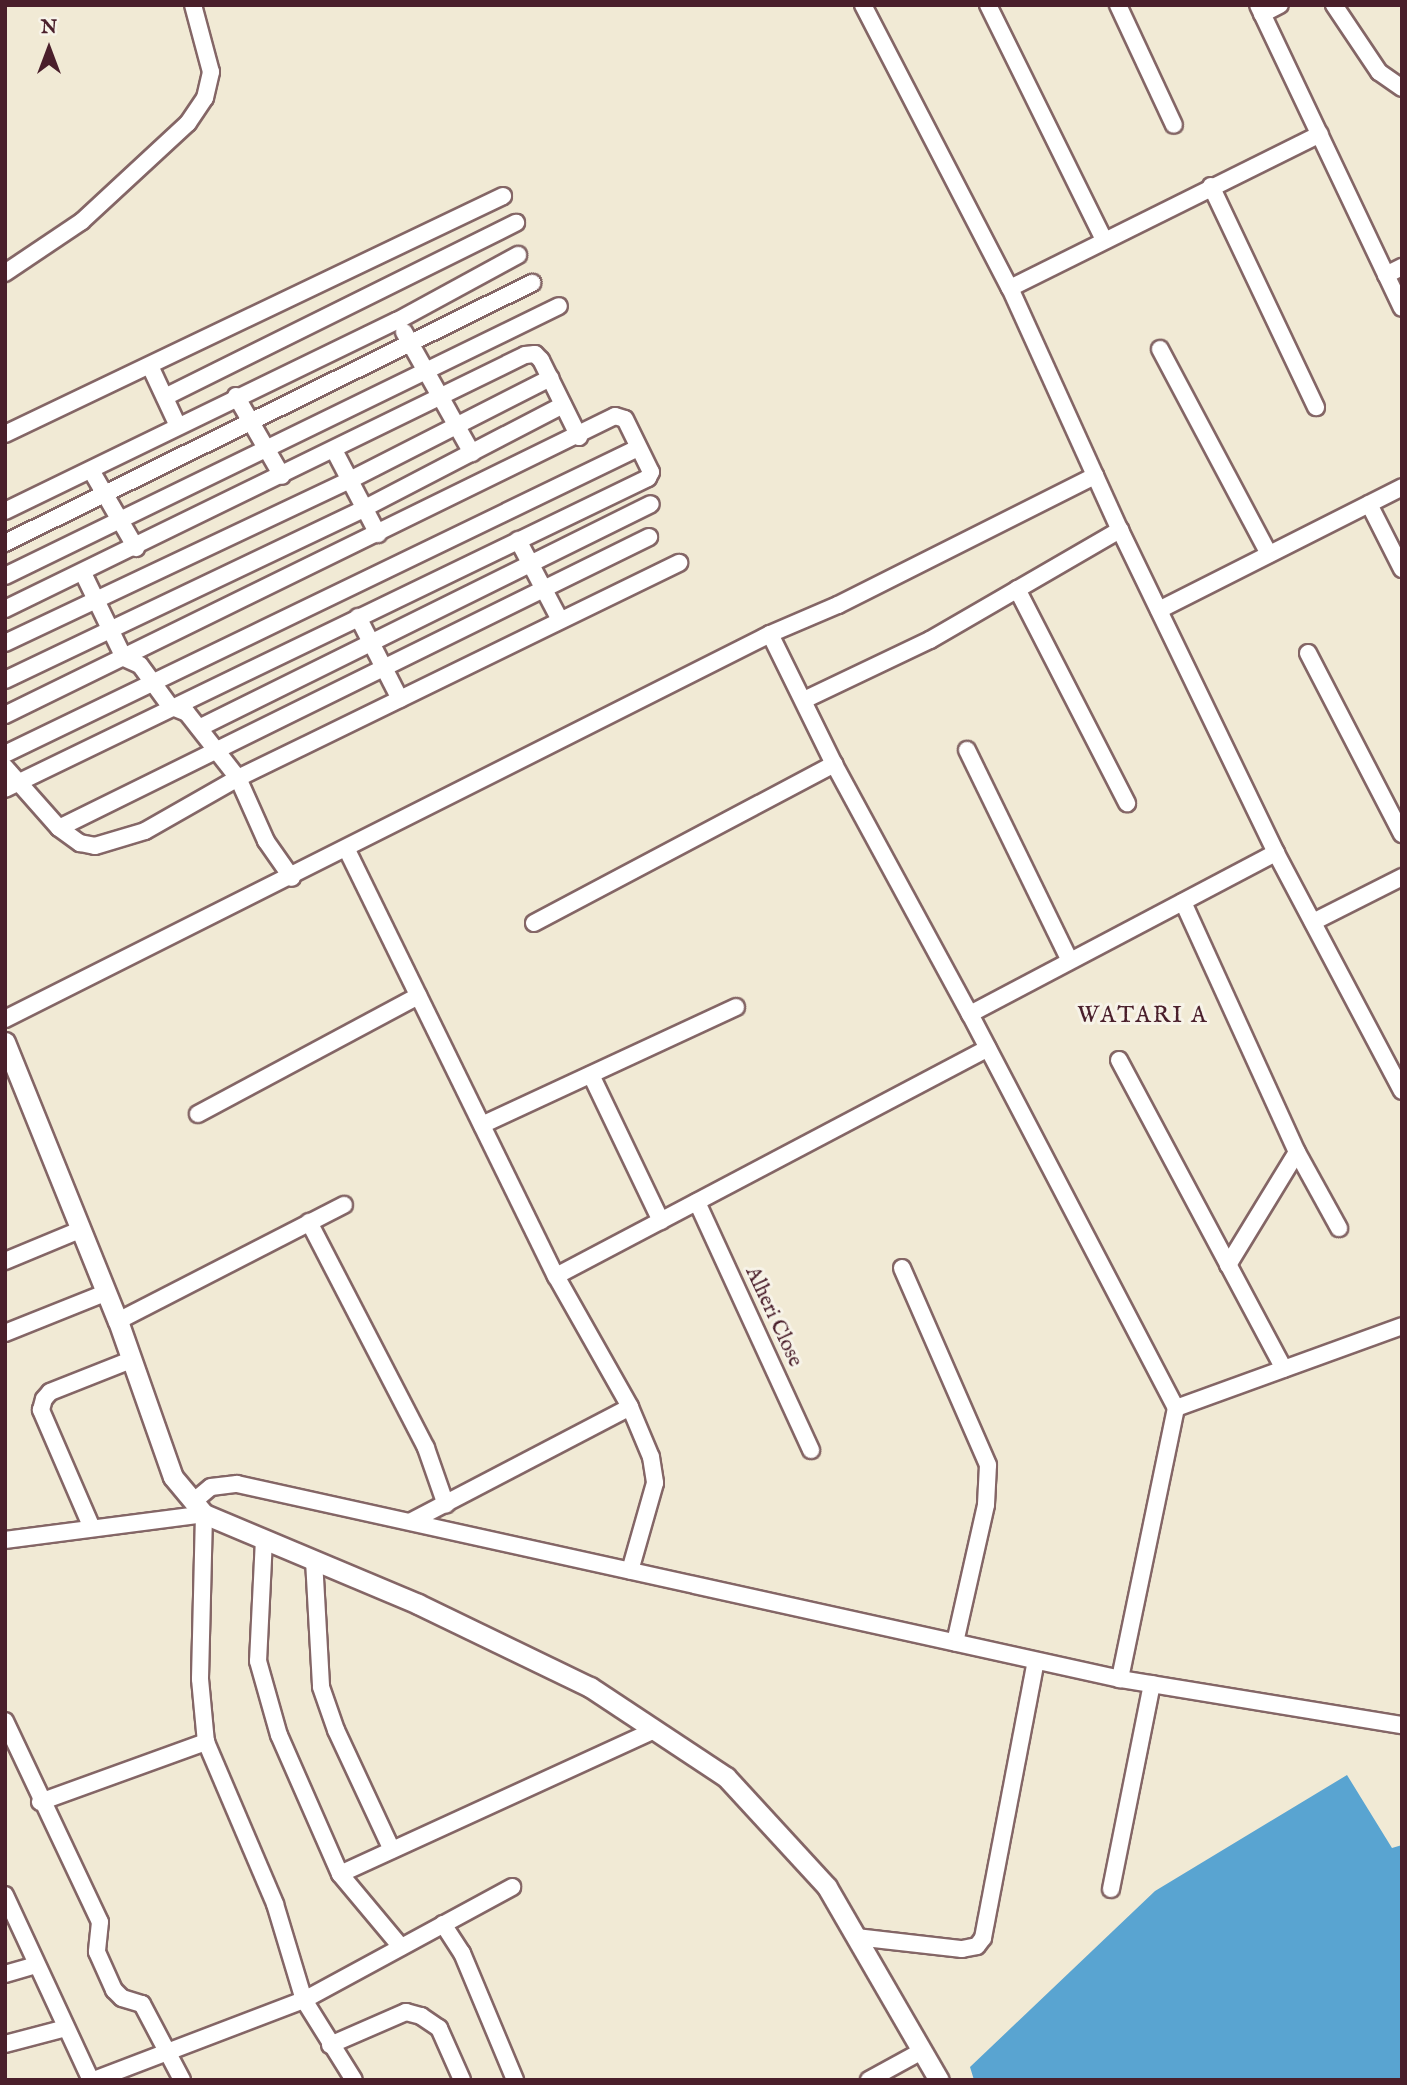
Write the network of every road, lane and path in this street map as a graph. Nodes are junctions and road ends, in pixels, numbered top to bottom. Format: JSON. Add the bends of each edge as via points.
{"nodes":[{"id":1,"x":194,"y":5,"type":"edge"},
{"id":2,"x":863,"y":5,"type":"edge"},
{"id":3,"x":988,"y":5,"type":"edge"},
{"id":4,"x":1118,"y":5,"type":"edge"},
{"id":5,"x":1280,"y":5,"type":"edge"},
{"id":6,"x":1334,"y":5,"type":"edge"},
{"id":7,"x":1260,"y":10,"type":"edge"},
{"id":8,"x":1402,"y":88,"type":"edge"},
{"id":9,"x":1174,"y":125,"type":"dead end"},
{"id":10,"x":1320,"y":134,"type":"junction"},
{"id":11,"x":1211,"y":186,"type":"junction"},
{"id":12,"x":503,"y":197,"type":"dead end"},
{"id":13,"x":516,"y":223,"type":"dead end"},
{"id":14,"x":1103,"y":238,"type":"junction"},
{"id":15,"x":518,"y":255,"type":"dead end"},
{"id":16,"x":1402,"y":267,"type":"edge"},
{"id":17,"x":5,"y":273,"type":"edge"},
{"id":18,"x":1386,"y":275,"type":"junction"},
{"id":19,"x":532,"y":283,"type":"dead end"},
{"id":20,"x":1010,"y":288,"type":"junction"},
{"id":21,"x":559,"y":306,"type":"dead end"},
{"id":22,"x":1402,"y":308,"type":"edge"},
{"id":23,"x":397,"y":321,"type":"junction"},
{"id":24,"x":409,"y":342,"type":"junction"},
{"id":25,"x":1160,"y":349,"type":"dead end"},
{"id":26,"x":150,"y":366,"type":"junction"},
{"id":27,"x":424,"y":369,"type":"junction"},
{"id":28,"x":550,"y":378,"type":"junction"},
{"id":29,"x":236,"y":396,"type":"junction"},
{"id":30,"x":164,"y":397,"type":"junction"},
{"id":31,"x":440,"y":398,"type":"junction"},
{"id":32,"x":564,"y":405,"type":"junction"},
{"id":33,"x":1316,"y":407,"type":"dead end"},
{"id":34,"x":251,"y":423,"type":"junction"},
{"id":35,"x":458,"y":425,"type":"junction"},
{"id":36,"x":178,"y":426,"type":"junction"},
{"id":37,"x":5,"y":434,"type":"edge"},
{"id":38,"x":579,"y":436,"type":"junction"},
{"id":39,"x":638,"y":448,"type":"junction"},
{"id":40,"x":266,"y":449,"type":"junction"},
{"id":41,"x":334,"y":450,"type":"junction"},
{"id":42,"x":472,"y":453,"type":"junction"},
{"id":43,"x":92,"y":472,"type":"junction"},
{"id":44,"x":1095,"y":475,"type":"junction"},
{"id":45,"x":282,"y":476,"type":"junction"},
{"id":46,"x":350,"y":480,"type":"junction"},
{"id":47,"x":1402,"y":487,"type":"edge"},
{"id":48,"x":106,"y":496,"type":"junction"},
{"id":49,"x":651,"y":504,"type":"dead end"},
{"id":50,"x":1369,"y":504,"type":"junction"},
{"id":51,"x":365,"y":508,"type":"junction"},
{"id":52,"x":5,"y":511,"type":"edge"},
{"id":53,"x":120,"y":522,"type":"junction"},
{"id":54,"x":1120,"y":530,"type":"junction"},
{"id":55,"x":378,"y":534,"type":"junction"},
{"id":56,"x":649,"y":537,"type":"dead end"},
{"id":57,"x":519,"y":540,"type":"junction"},
{"id":58,"x":5,"y":542,"type":"edge"},
{"id":59,"x":136,"y":548,"type":"junction"},
{"id":60,"x":1269,"y":554,"type":"junction"},
{"id":61,"x":530,"y":563,"type":"junction"},
{"id":62,"x":678,"y":563,"type":"dead end"},
{"id":63,"x":1402,"y":569,"type":"edge"},
{"id":64,"x":83,"y":573,"type":"junction"},
{"id":65,"x":5,"y":576,"type":"edge"},
{"id":66,"x":544,"y":589,"type":"junction"},
{"id":67,"x":1017,"y":589,"type":"junction"},
{"id":68,"x":96,"y":600,"type":"junction"},
{"id":69,"x":5,"y":609,"type":"edge"},
{"id":70,"x":1159,"y":610,"type":"junction"},
{"id":71,"x":358,"y":617,"type":"junction"},
{"id":72,"x":560,"y":620,"type":"junction"},
{"id":73,"x":111,"y":631,"type":"junction"},
{"id":74,"x":769,"y":634,"type":"junction"},
{"id":75,"x":371,"y":642,"type":"junction"},
{"id":76,"x":5,"y":643,"type":"edge"},
{"id":77,"x":1308,"y":653,"type":"dead end"},
{"id":78,"x":124,"y":658,"type":"junction"},
{"id":79,"x":385,"y":670,"type":"junction"},
{"id":80,"x":5,"y":680,"type":"edge"},
{"id":81,"x":152,"y":683,"type":"junction"},
{"id":82,"x":400,"y":699,"type":"junction"},
{"id":83,"x":804,"y":699,"type":"junction"},
{"id":84,"x":170,"y":706,"type":"junction"},
{"id":85,"x":5,"y":715,"type":"edge"},
{"id":86,"x":199,"y":728,"type":"junction"},
{"id":87,"x":216,"y":750,"type":"junction"},
{"id":88,"x":967,"y":750,"type":"dead end"},
{"id":89,"x":5,"y":754,"type":"edge"},
{"id":90,"x":834,"y":764,"type":"junction"},
{"id":91,"x":5,"y":767,"type":"edge"},
{"id":92,"x":238,"y":778,"type":"junction"},
{"id":93,"x":11,"y":787,"type":"edge"},
{"id":94,"x":1127,"y":803,"type":"dead end"},
{"id":95,"x":58,"y":828,"type":"junction"},
{"id":96,"x":1402,"y":834,"type":"edge"},
{"id":97,"x":347,"y":850,"type":"junction"},
{"id":98,"x":1276,"y":853,"type":"junction"},
{"id":99,"x":1402,"y":877,"type":"edge"},
{"id":100,"x":292,"y":878,"type":"junction"},
{"id":101,"x":1183,"y":902,"type":"junction"},
{"id":102,"x":1314,"y":922,"type":"junction"},
{"id":103,"x":534,"y":923,"type":"dead end"},
{"id":104,"x":1069,"y":959,"type":"junction"},
{"id":105,"x":418,"y":996,"type":"junction"},
{"id":106,"x":736,"y":1007,"type":"dead end"},
{"id":107,"x":970,"y":1014,"type":"junction"},
{"id":108,"x":5,"y":1019,"type":"edge"},
{"id":109,"x":988,"y":1048,"type":"junction"},
{"id":110,"x":7,"y":1052,"type":"edge"},
{"id":111,"x":1119,"y":1060,"type":"dead end"},
{"id":112,"x":591,"y":1074,"type":"junction"},
{"id":113,"x":1400,"y":1084,"type":"edge"},
{"id":114,"x":198,"y":1114,"type":"dead end"},
{"id":115,"x":482,"y":1125,"type":"junction"},
{"id":116,"x":1297,"y":1152,"type":"junction"},
{"id":117,"x":697,"y":1202,"type":"junction"},
{"id":118,"x":344,"y":1205,"type":"dead end"},
{"id":119,"x":661,"y":1221,"type":"junction"},
{"id":120,"x":309,"y":1222,"type":"junction"},
{"id":121,"x":1339,"y":1228,"type":"dead end"},
{"id":122,"x":80,"y":1230,"type":"junction"},
{"id":123,"x":5,"y":1261,"type":"edge"},
{"id":124,"x":1228,"y":1265,"type":"junction"},
{"id":125,"x":902,"y":1268,"type":"dead end"},
{"id":126,"x":556,"y":1276,"type":"junction"},
{"id":127,"x":106,"y":1293,"type":"junction"},
{"id":128,"x":118,"y":1321,"type":"junction"},
{"id":129,"x":1402,"y":1326,"type":"edge"},
{"id":130,"x":5,"y":1333,"type":"edge"},
{"id":131,"x":131,"y":1360,"type":"junction"},
{"id":132,"x":1283,"y":1368,"type":"junction"},
{"id":133,"x":631,"y":1407,"type":"junction"},
{"id":134,"x":1175,"y":1408,"type":"junction"},
{"id":135,"x":811,"y":1450,"type":"dead end"},
{"id":136,"x":446,"y":1505,"type":"junction"},
{"id":137,"x":199,"y":1508,"type":"junction"},
{"id":138,"x":412,"y":1521,"type":"junction"},
{"id":139,"x":92,"y":1528,"type":"junction"},
{"id":140,"x":264,"y":1539,"type":"junction"},
{"id":141,"x":5,"y":1540,"type":"edge"},
{"id":142,"x":314,"y":1560,"type":"junction"},
{"id":143,"x":630,"y":1571,"type":"junction"},
{"id":144,"x":955,"y":1643,"type":"junction"},
{"id":145,"x":1036,"y":1661,"type":"junction"},
{"id":146,"x":1120,"y":1679,"type":"junction"},
{"id":147,"x":1152,"y":1684,"type":"junction"},
{"id":148,"x":5,"y":1721,"type":"edge"},
{"id":149,"x":1402,"y":1724,"type":"edge"},
{"id":150,"x":655,"y":1730,"type":"junction"},
{"id":151,"x":206,"y":1742,"type":"junction"},
{"id":152,"x":40,"y":1802,"type":"junction"},
{"id":153,"x":392,"y":1850,"type":"junction"},
{"id":154,"x":340,"y":1874,"type":"junction"},
{"id":155,"x":512,"y":1887,"type":"dead end"},
{"id":156,"x":1111,"y":1889,"type":"dead end"},
{"id":157,"x":5,"y":1896,"type":"edge"},
{"id":158,"x":443,"y":1924,"type":"junction"},
{"id":159,"x":856,"y":1937,"type":"junction"},
{"id":160,"x":401,"y":1947,"type":"junction"},
{"id":161,"x":36,"y":1965,"type":"junction"},
{"id":162,"x":5,"y":1974,"type":"edge"},
{"id":163,"x":304,"y":2000,"type":"junction"},
{"id":164,"x":66,"y":2028,"type":"junction"},
{"id":165,"x":5,"y":2044,"type":"edge"},
{"id":166,"x":331,"y":2045,"type":"junction"},
{"id":167,"x":170,"y":2051,"type":"junction"},
{"id":168,"x":922,"y":2051,"type":"junction"},
{"id":169,"x":93,"y":2080,"type":"edge"},
{"id":170,"x":182,"y":2080,"type":"edge"},
{"id":171,"x":354,"y":2080,"type":"edge"},
{"id":172,"x":462,"y":2080,"type":"edge"},
{"id":173,"x":515,"y":2080,"type":"edge"},
{"id":174,"x":869,"y":2080,"type":"edge"},
{"id":175,"x":939,"y":2080,"type":"edge"}],
"edges":[{"from":1,"to":17,"type":"street","via":[[211,72],[205,98],[188,123],[81,222]]},
{"from":2,"to":20,"type":"street"},
{"from":3,"to":14,"type":"street"},
{"from":4,"to":9,"type":"street"},
{"from":5,"to":7,"type":"street"},
{"from":6,"to":8,"type":"street","via":[[1379,72]]},
{"from":7,"to":10,"type":"street"},
{"from":10,"to":11,"type":"street"},
{"from":10,"to":18,"type":"street"},
{"from":11,"to":14,"type":"street"},
{"from":11,"to":33,"type":"street"},
{"from":12,"to":26,"type":"street"},
{"from":13,"to":30,"type":"street"},
{"from":14,"to":20,"type":"street"},
{"from":15,"to":23,"type":"street"},
{"from":16,"to":18,"type":"street"},
{"from":18,"to":22,"type":"street"},
{"from":19,"to":24,"type":"street"},
{"from":20,"to":44,"type":"street"},
{"from":21,"to":27,"type":"street"},
{"from":23,"to":24,"type":"street"},
{"from":23,"to":29,"type":"street"},
{"from":24,"to":27,"type":"street"},
{"from":24,"to":34,"type":"street"},
{"from":25,"to":60,"type":"street"},
{"from":26,"to":30,"type":"street"},
{"from":26,"to":37,"type":"street"},
{"from":27,"to":31,"type":"street"},
{"from":27,"to":40,"type":"street"},
{"from":28,"to":31,"type":"street","via":[[536,354],[525,355]]},
{"from":28,"to":32,"type":"street"},
{"from":28,"to":35,"type":"street"},
{"from":29,"to":34,"type":"street"},
{"from":29,"to":36,"type":"street"},
{"from":30,"to":36,"type":"street"},
{"from":31,"to":35,"type":"street"},
{"from":31,"to":41,"type":"street"},
{"from":32,"to":38,"type":"street"},
{"from":32,"to":42,"type":"street"},
{"from":34,"to":40,"type":"street"},
{"from":34,"to":48,"type":"street"},
{"from":35,"to":42,"type":"street"},
{"from":35,"to":46,"type":"street"},
{"from":36,"to":43,"type":"street"},
{"from":38,"to":39,"type":"street","via":[[621,415]]},
{"from":38,"to":55,"type":"street"},
{"from":39,"to":57,"type":"street","via":[[651,472],[648,478]]},
{"from":39,"to":81,"type":"street"},
{"from":40,"to":45,"type":"street"},
{"from":40,"to":53,"type":"street"},
{"from":41,"to":45,"type":"street"},
{"from":41,"to":46,"type":"street"},
{"from":42,"to":51,"type":"street"},
{"from":43,"to":48,"type":"street"},
{"from":43,"to":52,"type":"street"},
{"from":44,"to":54,"type":"street"},
{"from":44,"to":74,"type":"street","via":[[838,605]]},
{"from":45,"to":59,"type":"street"},
{"from":46,"to":51,"type":"street"},
{"from":46,"to":68,"type":"street"},
{"from":47,"to":50,"type":"street"},
{"from":48,"to":53,"type":"street"},
{"from":48,"to":58,"type":"street"},
{"from":49,"to":61,"type":"street"},
{"from":50,"to":60,"type":"street"},
{"from":50,"to":63,"type":"street"},
{"from":51,"to":55,"type":"street"},
{"from":51,"to":73,"type":"street"},
{"from":53,"to":59,"type":"street"},
{"from":53,"to":65,"type":"street"},
{"from":54,"to":67,"type":"street"},
{"from":54,"to":70,"type":"street"},
{"from":55,"to":78,"type":"street"},
{"from":56,"to":66,"type":"street"},
{"from":57,"to":61,"type":"street"},
{"from":57,"to":71,"type":"street"},
{"from":59,"to":64,"type":"street"},
{"from":60,"to":70,"type":"street"},
{"from":61,"to":66,"type":"street"},
{"from":61,"to":75,"type":"street"},
{"from":62,"to":72,"type":"street"},
{"from":64,"to":68,"type":"street"},
{"from":64,"to":69,"type":"street"},
{"from":66,"to":72,"type":"street"},
{"from":66,"to":79,"type":"street"},
{"from":67,"to":83,"type":"street","via":[[930,640]]},
{"from":67,"to":94,"type":"street"},
{"from":68,"to":73,"type":"street"},
{"from":68,"to":76,"type":"street"},
{"from":70,"to":98,"type":"street"},
{"from":71,"to":75,"type":"street"},
{"from":71,"to":84,"type":"street"},
{"from":72,"to":82,"type":"street"},
{"from":73,"to":78,"type":"street"},
{"from":73,"to":80,"type":"street"},
{"from":74,"to":83,"type":"street"},
{"from":74,"to":97,"type":"street"},
{"from":75,"to":79,"type":"street"},
{"from":75,"to":86,"type":"street"},
{"from":77,"to":96,"type":"street"},
{"from":78,"to":81,"type":"street","via":[[140,665]]},
{"from":78,"to":85,"type":"street"},
{"from":79,"to":82,"type":"street"},
{"from":79,"to":87,"type":"street"},
{"from":81,"to":84,"type":"street"},
{"from":81,"to":89,"type":"street"},
{"from":82,"to":92,"type":"street"},
{"from":83,"to":90,"type":"street"},
{"from":84,"to":86,"type":"street","via":[[187,713]]},
{"from":84,"to":93,"type":"street"},
{"from":86,"to":87,"type":"street"},
{"from":87,"to":92,"type":"street"},
{"from":87,"to":95,"type":"street"},
{"from":88,"to":104,"type":"street"},
{"from":90,"to":103,"type":"street"},
{"from":90,"to":107,"type":"street"},
{"from":91,"to":93,"type":"street"},
{"from":92,"to":95,"type":"street","via":[[145,831],[95,846],[80,843]]},
{"from":92,"to":100,"type":"street","via":[[266,841]]},
{"from":93,"to":95,"type":"street"},
{"from":97,"to":100,"type":"street"},
{"from":97,"to":105,"type":"street"},
{"from":98,"to":101,"type":"street"},
{"from":98,"to":102,"type":"street"},
{"from":99,"to":102,"type":"street"},
{"from":100,"to":108,"type":"street"},
{"from":101,"to":104,"type":"street"},
{"from":101,"to":116,"type":"street"},
{"from":102,"to":113,"type":"street"},
{"from":104,"to":107,"type":"street"},
{"from":105,"to":114,"type":"street"},
{"from":105,"to":115,"type":"street"},
{"from":106,"to":112,"type":"street"},
{"from":107,"to":109,"type":"street"},
{"from":109,"to":117,"type":"street"},
{"from":109,"to":134,"type":"street"},
{"from":110,"to":122,"type":"street"},
{"from":111,"to":124,"type":"street"},
{"from":112,"to":115,"type":"street"},
{"from":112,"to":119,"type":"street"},
{"from":115,"to":126,"type":"street"},
{"from":116,"to":121,"type":"street"},
{"from":116,"to":124,"type":"street"},
{"from":117,"to":119,"type":"street"},
{"from":117,"to":135,"type":"street","name":"Alheri Close"},
{"from":118,"to":120,"type":"street"},
{"from":119,"to":126,"type":"street"},
{"from":120,"to":128,"type":"street"},
{"from":120,"to":136,"type":"street","via":[[426,1448]]},
{"from":122,"to":123,"type":"street"},
{"from":122,"to":127,"type":"street"},
{"from":124,"to":132,"type":"street"},
{"from":125,"to":144,"type":"street","via":[[988,1465],[986,1505]]},
{"from":126,"to":133,"type":"street"},
{"from":127,"to":128,"type":"street"},
{"from":127,"to":130,"type":"street"},
{"from":128,"to":131,"type":"street"},
{"from":129,"to":132,"type":"street"},
{"from":131,"to":137,"type":"street","via":[[173,1477]]},
{"from":131,"to":139,"type":"street","via":[[50,1392],[41,1410]]},
{"from":132,"to":134,"type":"street"},
{"from":133,"to":136,"type":"street"},
{"from":133,"to":143,"type":"street","via":[[651,1457],[655,1483]]},
{"from":134,"to":146,"type":"street"},
{"from":136,"to":138,"type":"street"},
{"from":137,"to":138,"type":"street","via":[[211,1487],[237,1484]]},
{"from":137,"to":139,"type":"street"},
{"from":137,"to":140,"type":"street"},
{"from":137,"to":151,"type":"street","via":[[200,1679]]},
{"from":138,"to":143,"type":"street"},
{"from":139,"to":141,"type":"street"},
{"from":140,"to":142,"type":"street"},
{"from":140,"to":154,"type":"street","via":[[258,1661],[279,1735]]},
{"from":142,"to":150,"type":"street","via":[[418,1604],[590,1687]]},
{"from":142,"to":153,"type":"street","via":[[321,1687]]},
{"from":143,"to":144,"type":"street"},
{"from":144,"to":145,"type":"street"},
{"from":145,"to":146,"type":"street"},
{"from":145,"to":159,"type":"street","via":[[983,1938],[977,1946],[962,1949]]},
{"from":146,"to":147,"type":"street"},
{"from":147,"to":149,"type":"street"},
{"from":147,"to":156,"type":"street"},
{"from":148,"to":152,"type":"street"},
{"from":150,"to":153,"type":"street"},
{"from":150,"to":159,"type":"street","via":[[726,1777],[828,1887]]},
{"from":151,"to":152,"type":"street"},
{"from":151,"to":163,"type":"street","via":[[275,1903]]},
{"from":152,"to":167,"type":"street","via":[[100,1922],[97,1952],[114,1990],[122,1998],[142,2004]]},
{"from":153,"to":154,"type":"street"},
{"from":154,"to":160,"type":"street"},
{"from":155,"to":158,"type":"street"},
{"from":157,"to":161,"type":"street"},
{"from":158,"to":160,"type":"street"},
{"from":158,"to":173,"type":"street","via":[[462,1953]]},
{"from":159,"to":168,"type":"street"},
{"from":160,"to":163,"type":"street"},
{"from":161,"to":162,"type":"street"},
{"from":161,"to":164,"type":"street"},
{"from":163,"to":166,"type":"street"},
{"from":163,"to":167,"type":"street"},
{"from":164,"to":165,"type":"street"},
{"from":164,"to":169,"type":"street"},
{"from":166,"to":171,"type":"street"},
{"from":166,"to":172,"type":"street","via":[[406,2012],[421,2016],[439,2028]]},
{"from":167,"to":169,"type":"street"},
{"from":167,"to":170,"type":"street"},
{"from":168,"to":174,"type":"street"},
{"from":168,"to":175,"type":"street"}]}
